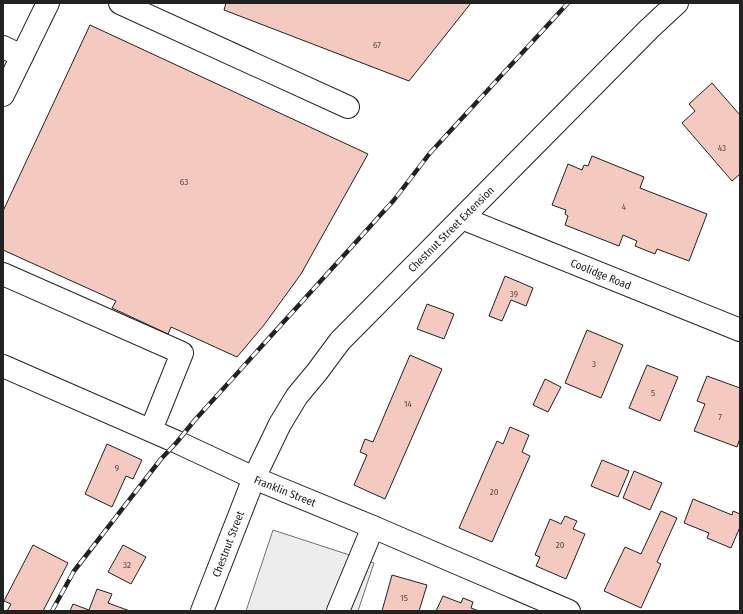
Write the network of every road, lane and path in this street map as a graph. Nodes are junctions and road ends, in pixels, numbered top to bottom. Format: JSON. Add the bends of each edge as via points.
{"nodes":[{"id":1,"x":48,"y":3,"type":"edge"},
{"id":2,"x":120,"y":3,"type":"edge"},
{"id":3,"x":678,"y":3,"type":"edge"},
{"id":4,"x":3,"y":47,"type":"edge"},
{"id":5,"x":22,"y":56,"type":"junction"},
{"id":6,"x":3,"y":95,"type":"edge"},
{"id":7,"x":348,"y":107,"type":"dead end"},
{"id":8,"x":462,"y":218,"type":"junction"},
{"id":9,"x":3,"y":274,"type":"edge"},
{"id":10,"x":740,"y":330,"type":"edge"},
{"id":11,"x":3,"y":366,"type":"edge"},
{"id":12,"x":151,"y":430,"type":"junction"},
{"id":13,"x":254,"y":478,"type":"junction"},
{"id":14,"x":374,"y":527,"type":"junction"},
{"id":15,"x":202,"y":611,"type":"edge"},
{"id":16,"x":338,"y":611,"type":"edge"},
{"id":17,"x":569,"y":611,"type":"edge"}],
"edges":[{"from":1,"to":5,"type":"street"},
{"from":2,"to":7,"type":"street"},
{"from":3,"to":8,"type":"street","name":"Chestnut Street Extension","via":[[649,29]]},
{"from":4,"to":5,"type":"street"},
{"from":5,"to":6,"type":"street"},
{"from":8,"to":10,"type":"street","name":"Coolidge Road"},
{"from":8,"to":13,"type":"street","name":"Chestnut Street Extension","via":[[340,341],[297,396],[280,424]]},
{"from":9,"to":12,"type":"street","via":[[182,353]]},
{"from":11,"to":12,"type":"street","name":"Franklin Street"},
{"from":12,"to":13,"type":"street","name":"Franklin Street"},
{"from":13,"to":14,"type":"street","name":"Franklin Street"},
{"from":13,"to":15,"type":"street","name":"Chestnut Street"},
{"from":14,"to":16,"type":"street"},
{"from":14,"to":17,"type":"street","name":"Franklin Street"}]}
